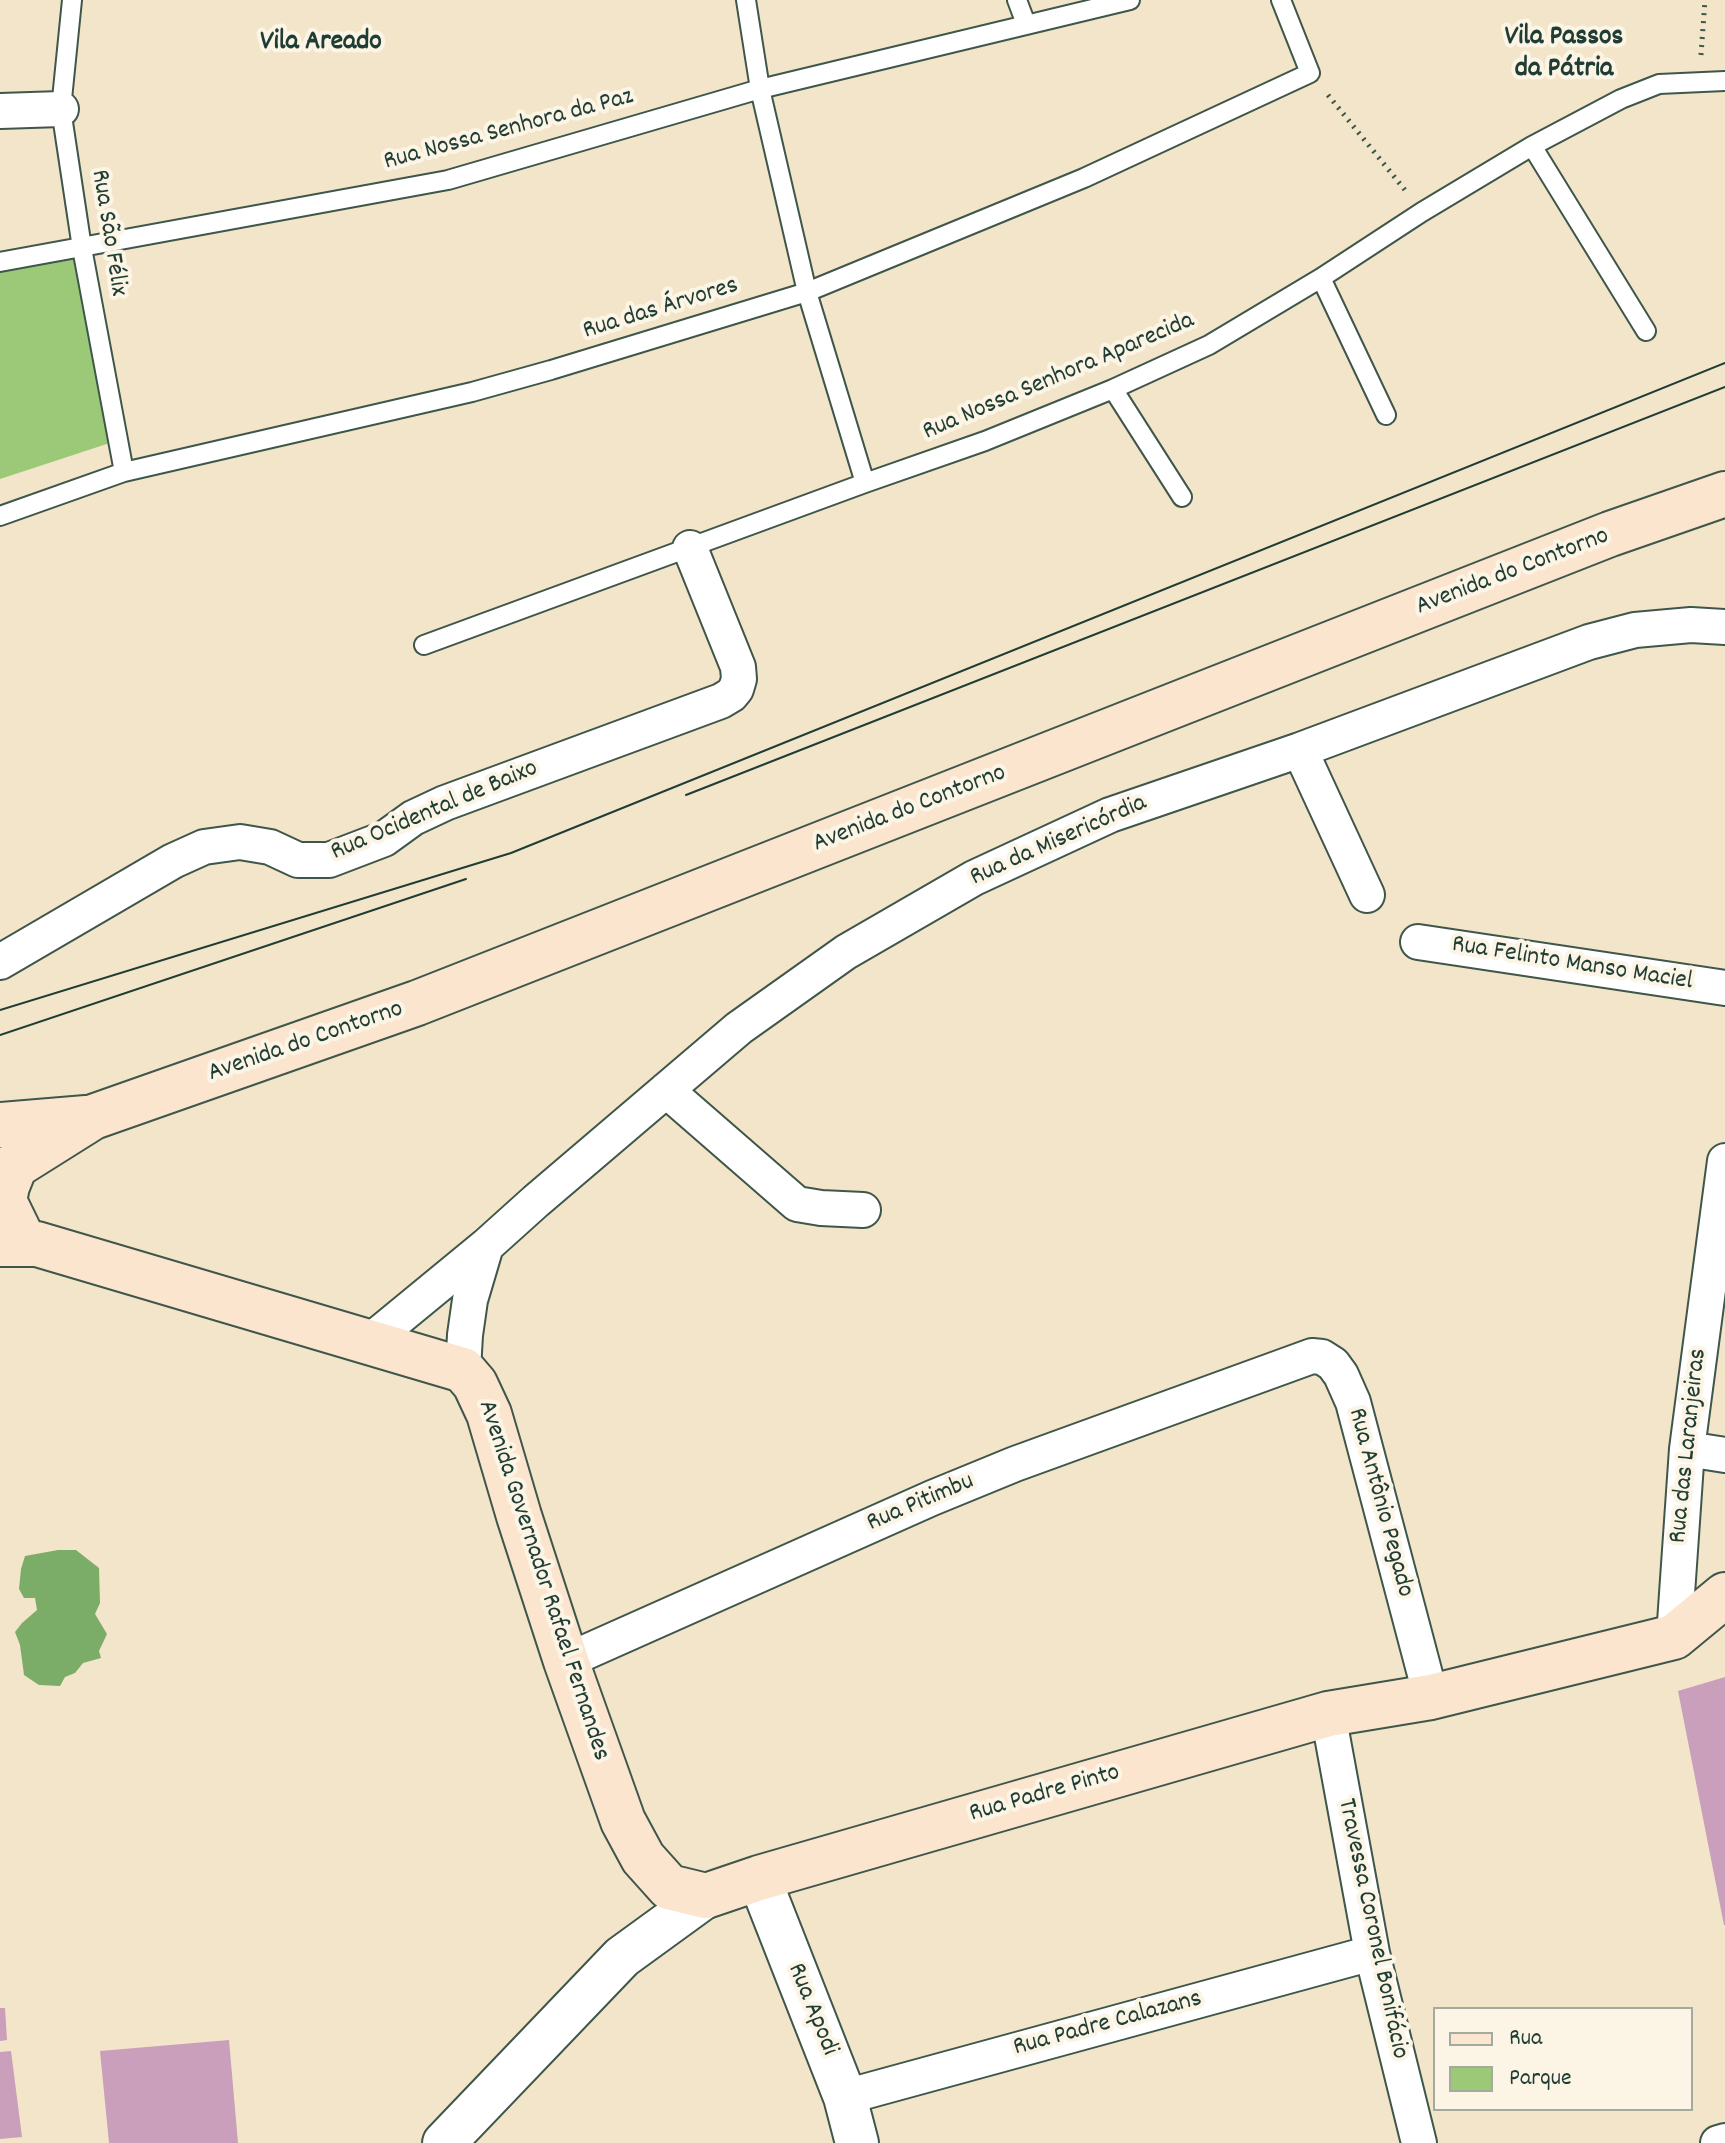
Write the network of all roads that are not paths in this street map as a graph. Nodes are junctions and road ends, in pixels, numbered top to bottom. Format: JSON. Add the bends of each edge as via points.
{"nodes":[{"id":1,"x":72,"y":0,"type":"edge"},
{"id":2,"x":746,"y":0,"type":"edge"},
{"id":3,"x":1017,"y":0,"type":"edge"},
{"id":4,"x":1130,"y":0,"type":"edge"},
{"id":5,"x":1281,"y":0,"type":"edge"},
{"id":6,"x":1026,"y":24,"type":"junction"},
{"id":7,"x":1725,"y":81,"type":"edge"},
{"id":8,"x":760,"y":89,"type":"junction"},
{"id":9,"x":61,"y":109,"type":"junction"},
{"id":10,"x":0,"y":111,"type":"edge"},
{"id":11,"x":1532,"y":146,"type":"junction"},
{"id":12,"x":82,"y":248,"type":"junction"},
{"id":13,"x":0,"y":262,"type":"edge"},
{"id":14,"x":1321,"y":278,"type":"junction"},
{"id":15,"x":807,"y":292,"type":"junction"},
{"id":16,"x":1646,"y":331,"type":"dead end"},
{"id":17,"x":1113,"y":389,"type":"junction"},
{"id":18,"x":1386,"y":415,"type":"dead end"},
{"id":19,"x":124,"y":472,"type":"junction"},
{"id":20,"x":865,"y":483,"type":"junction"},
{"id":21,"x":1725,"y":494,"type":"edge"},
{"id":22,"x":1182,"y":497,"type":"dead end"},
{"id":23,"x":0,"y":516,"type":"edge"},
{"id":24,"x":690,"y":548,"type":"junction"},
{"id":25,"x":1725,"y":627,"type":"edge"},
{"id":26,"x":424,"y":645,"type":"dead end"},
{"id":27,"x":1300,"y":750,"type":"junction"},
{"id":28,"x":1367,"y":895,"type":"dead end"},
{"id":29,"x":1418,"y":942,"type":"dead end"},
{"id":30,"x":0,"y":962,"type":"edge"},
{"id":31,"x":1725,"y":988,"type":"edge"},
{"id":32,"x":666,"y":1090,"type":"junction"},
{"id":33,"x":93,"y":1117,"type":"junction"},
{"id":34,"x":0,"y":1125,"type":"edge"},
{"id":35,"x":1725,"y":1161,"type":"edge"},
{"id":36,"x":8,"y":1168,"type":"edge"},
{"id":37,"x":863,"y":1210,"type":"dead end"},
{"id":38,"x":12,"y":1244,"type":"edge"},
{"id":39,"x":486,"y":1246,"type":"junction"},
{"id":40,"x":368,"y":1343,"type":"junction"},
{"id":41,"x":1283,"y":1365,"type":"joint"},
{"id":42,"x":463,"y":1370,"type":"junction"},
{"id":43,"x":1687,"y":1449,"type":"junction"},
{"id":44,"x":1725,"y":1455,"type":"edge"},
{"id":45,"x":1725,"y":1595,"type":"edge"},
{"id":46,"x":1674,"y":1637,"type":"junction"},
{"id":47,"x":566,"y":1661,"type":"junction"},
{"id":48,"x":1431,"y":1697,"type":"junction"},
{"id":49,"x":1328,"y":1714,"type":"junction"},
{"id":50,"x":759,"y":1878,"type":"junction"},
{"id":51,"x":706,"y":1896,"type":"junction"},
{"id":52,"x":1372,"y":1953,"type":"junction"},
{"id":53,"x":845,"y":2097,"type":"junction"},
{"id":54,"x":1725,"y":2141,"type":"edge"},
{"id":55,"x":444,"y":2143,"type":"edge"},
{"id":56,"x":857,"y":2143,"type":"edge"},
{"id":57,"x":1419,"y":2143,"type":"edge"},
{"id":58,"x":1718,"y":2143,"type":"edge"}],
"edges":[{"from":1,"to":9,"type":"lane","name":"Rua São Félix"},
{"from":2,"to":8,"type":"lane"},
{"from":3,"to":6,"type":"lane"},
{"from":4,"to":6,"type":"lane","name":"Rua Nossa Senhora da Paz"},
{"from":5,"to":15,"type":"lane","name":"Rua das Árvores","via":[[1310,73],[1084,178]]},
{"from":6,"to":8,"type":"lane","name":"Rua Nossa Senhora da Paz"},
{"from":7,"to":11,"type":"lane","name":"Rua Nossa Senhora Aparecida","via":[[1646,88]]},
{"from":8,"to":12,"type":"lane","name":"Rua Nossa Senhora da Paz","via":[[448,180]]},
{"from":8,"to":15,"type":"lane"},
{"from":9,"to":10,"type":"street"},
{"from":9,"to":12,"type":"lane","name":"Rua São Félix"},
{"from":11,"to":14,"type":"lane","name":"Rua Nossa Senhora Aparecida"},
{"from":11,"to":16,"type":"lane"},
{"from":12,"to":13,"type":"lane","name":"Rua Nossa Senhora da Paz"},
{"from":12,"to":19,"type":"lane","name":"Rua São Félix"},
{"from":14,"to":17,"type":"lane","name":"Rua Nossa Senhora Aparecida","via":[[1209,345]]},
{"from":14,"to":18,"type":"lane"},
{"from":15,"to":19,"type":"lane","name":"Rua das Árvores","via":[[472,392]]},
{"from":15,"to":20,"type":"lane"},
{"from":17,"to":20,"type":"lane","name":"Rua Nossa Senhora Aparecida"},
{"from":17,"to":22,"type":"lane"},
{"from":19,"to":23,"type":"lane","name":"Rua das Árvores"},
{"from":20,"to":24,"type":"lane","name":"Rua Nossa Senhora Aparecida"},
{"from":21,"to":33,"type":"main road","name":"Avenida do Contorno","via":[[1610,534],[417,1003]]},
{"from":24,"to":26,"type":"lane","name":"Rua Nossa Senhora Aparecida"},
{"from":24,"to":30,"type":"street","name":"Rua Ocidental de Baixo","via":[[738,667],[731,695],[445,803],[384,839],[329,860],[298,860],[270,847],[240,842],[204,847]]},
{"from":25,"to":27,"type":"street","name":"Rua da Misericórdia","via":[[1635,630],[1589,642]]},
{"from":27,"to":28,"type":"street"},
{"from":27,"to":32,"type":"street","name":"Rua da Misericórdia","via":[[1110,815],[974,878],[846,952],[739,1028]]},
{"from":29,"to":31,"type":"street","name":"Rua Felinto Manso Maciel"},
{"from":32,"to":37,"type":"street","via":[[797,1204]]},
{"from":32,"to":39,"type":"street","name":"Rua da Misericórdia"},
{"from":33,"to":34,"type":"main road","name":"Avenida do Contorno"},
{"from":33,"to":36,"type":"main road","name":"Avenida do Contorno"},
{"from":35,"to":43,"type":"street","name":"Rua das Laranjeiras"},
{"from":36,"to":38,"type":"main road","via":[[4,1201]]},
{"from":38,"to":40,"type":"main road","name":"Avenida Governador Rafael Fernandes","via":[[37,1244]]},
{"from":39,"to":40,"type":"street","name":"Rua da Misericórdia"},
{"from":39,"to":42,"type":"street","via":[[470,1300]]},
{"from":40,"to":42,"type":"main road","name":"Avenida Governador Rafael Fernandes"},
{"from":41,"to":47,"type":"street","name":"Rua Pitimbu","via":[[1001,1469]]},
{"from":41,"to":48,"type":"street","name":"Rua Antônio Pegado","via":[[1322,1357],[1341,1375],[1353,1402]]},
{"from":42,"to":47,"type":"main road","name":"Avenida Governador Rafael Fernandes","via":[[489,1414]]},
{"from":43,"to":44,"type":"street"},
{"from":43,"to":46,"type":"street","name":"Rua das Laranjeiras"},
{"from":45,"to":46,"type":"main road","name":"Rua Padre Pinto"},
{"from":46,"to":48,"type":"main road","name":"Rua Padre Pinto"},
{"from":47,"to":51,"type":"main road","name":"Avenida Governador Rafael Fernandes","via":[[623,1821],[643,1858],[669,1887]]},
{"from":48,"to":49,"type":"main road","name":"Rua Padre Pinto"},
{"from":49,"to":50,"type":"main road","name":"Rua Padre Pinto"},
{"from":49,"to":52,"type":"street","name":"Travessa Coronel Bonifácio"},
{"from":50,"to":51,"type":"main road","name":"Rua Padre Pinto"},
{"from":50,"to":53,"type":"street","name":"Rua Apodi"},
{"from":51,"to":55,"type":"street","name":"Rua Padre Pinto","via":[[622,1957]]},
{"from":52,"to":53,"type":"street","name":"Rua Padre Calazans"},
{"from":52,"to":57,"type":"street","name":"Travessa Coronel Bonifácio"},
{"from":53,"to":56,"type":"street","name":"Rua Apodi"},
{"from":54,"to":58,"type":"street"}]}
